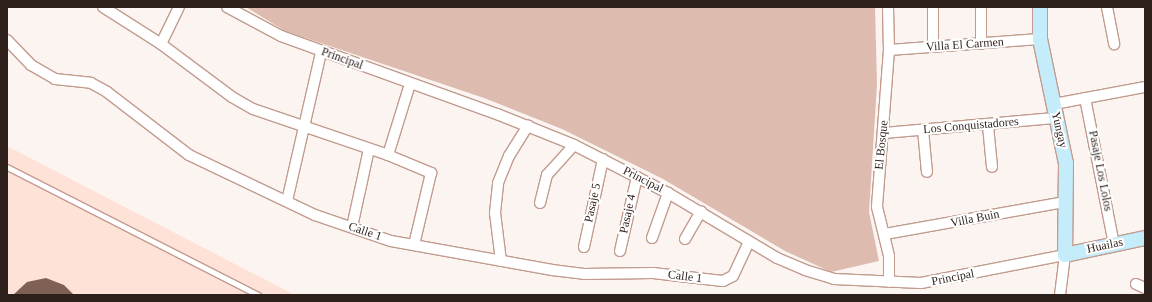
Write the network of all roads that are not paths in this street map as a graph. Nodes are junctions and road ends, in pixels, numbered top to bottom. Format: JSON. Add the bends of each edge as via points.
{"nodes":[{"id":1,"x":103,"y":7,"type":"edge"},
{"id":2,"x":179,"y":7,"type":"edge"},
{"id":3,"x":227,"y":7,"type":"edge"},
{"id":4,"x":888,"y":7,"type":"edge"},
{"id":5,"x":933,"y":7,"type":"edge"},
{"id":6,"x":980,"y":7,"type":"edge"},
{"id":7,"x":1040,"y":7,"type":"edge"},
{"id":8,"x":1107,"y":7,"type":"edge"},
{"id":9,"x":1040,"y":39,"type":"junction"},
{"id":10,"x":7,"y":40,"type":"edge"},
{"id":11,"x":161,"y":44,"type":"junction"},
{"id":12,"x":982,"y":44,"type":"junction"},
{"id":13,"x":1114,"y":44,"type":"dead end"},
{"id":14,"x":934,"y":47,"type":"junction"},
{"id":15,"x":889,"y":50,"type":"junction"},
{"id":16,"x":321,"y":52,"type":"junction"},
{"id":17,"x":410,"y":84,"type":"junction"},
{"id":18,"x":1145,"y":87,"type":"edge"},
{"id":19,"x":1085,"y":98,"type":"junction"},
{"id":20,"x":1055,"y":111,"type":"junction"},
{"id":21,"x":528,"y":126,"type":"junction"},
{"id":22,"x":988,"y":126,"type":"junction"},
{"id":23,"x":305,"y":127,"type":"junction"},
{"id":24,"x":923,"y":130,"type":"junction"},
{"id":25,"x":884,"y":133,"type":"junction"},
{"id":26,"x":574,"y":145,"type":"junction"},
{"id":27,"x":369,"y":149,"type":"junction"},
{"id":28,"x":388,"y":155,"type":"junction"},
{"id":29,"x":603,"y":159,"type":"junction"},
{"id":30,"x":7,"y":167,"type":"edge"},
{"id":31,"x":992,"y":167,"type":"dead end"},
{"id":32,"x":927,"y":172,"type":"dead end"},
{"id":33,"x":636,"y":177,"type":"junction"},
{"id":34,"x":668,"y":193,"type":"junction"},
{"id":35,"x":287,"y":201,"type":"junction"},
{"id":36,"x":1065,"y":202,"type":"junction"},
{"id":37,"x":540,"y":203,"type":"dead end"},
{"id":38,"x":701,"y":211,"type":"junction"},
{"id":39,"x":352,"y":227,"type":"junction"},
{"id":40,"x":885,"y":234,"type":"junction"},
{"id":41,"x":652,"y":238,"type":"dead end"},
{"id":42,"x":1145,"y":238,"type":"edge"},
{"id":43,"x":685,"y":239,"type":"dead end"},
{"id":44,"x":749,"y":241,"type":"junction"},
{"id":45,"x":1114,"y":244,"type":"junction"},
{"id":46,"x":414,"y":245,"type":"junction"},
{"id":47,"x":584,"y":247,"type":"dead end"},
{"id":48,"x":620,"y":251,"type":"dead end"},
{"id":49,"x":1065,"y":255,"type":"junction"},
{"id":50,"x":501,"y":261,"type":"junction"},
{"id":51,"x":889,"y":282,"type":"junction"},
{"id":52,"x":258,"y":295,"type":"edge"},
{"id":53,"x":1060,"y":295,"type":"edge"}],
"edges":[{"from":1,"to":11,"type":"street"},
{"from":2,"to":11,"type":"street"},
{"from":3,"to":16,"type":"street","name":"Principal","via":[[281,36]]},
{"from":4,"to":15,"type":"street","name":"El Bosque"},
{"from":5,"to":14,"type":"street"},
{"from":6,"to":12,"type":"street"},
{"from":7,"to":9,"type":"street","name":"Yungay"},
{"from":8,"to":13,"type":"street"},
{"from":9,"to":12,"type":"street","name":"Villa El Carmen"},
{"from":9,"to":20,"type":"street","name":"Yungay"},
{"from":10,"to":35,"type":"street","name":"Calle 1","via":[[32,65],[50,76],[91,83],[150,123],[189,155]]},
{"from":11,"to":23,"type":"street","via":[[242,103],[265,114]]},
{"from":12,"to":14,"type":"street","name":"Villa El Carmen"},
{"from":14,"to":15,"type":"street","name":"Villa El Carmen"},
{"from":15,"to":25,"type":"street","name":"El Bosque"},
{"from":16,"to":17,"type":"street","name":"Principal"},
{"from":16,"to":23,"type":"street"},
{"from":17,"to":21,"type":"street","name":"Principal"},
{"from":17,"to":28,"type":"street"},
{"from":18,"to":19,"type":"street","name":"Los Conquistadores"},
{"from":19,"to":20,"type":"street","name":"Los Conquistadores"},
{"from":19,"to":45,"type":"street","name":"Pasaje Los Lolos"},
{"from":20,"to":22,"type":"street","name":"Los Conquistadores"},
{"from":20,"to":36,"type":"street","name":"Yungay","via":[[1066,163]]},
{"from":21,"to":26,"type":"street","name":"Principal"},
{"from":21,"to":50,"type":"street","via":[[509,156],[498,183],[495,213]]},
{"from":22,"to":24,"type":"street","name":"Los Conquistadores"},
{"from":22,"to":31,"type":"street"},
{"from":23,"to":27,"type":"street"},
{"from":23,"to":35,"type":"street"},
{"from":24,"to":25,"type":"street","name":"Los Conquistadores"},
{"from":24,"to":32,"type":"street"},
{"from":25,"to":40,"type":"street","name":"El Bosque","via":[[877,207]]},
{"from":26,"to":29,"type":"street","name":"Principal"},
{"from":26,"to":37,"type":"street","via":[[547,175]]},
{"from":27,"to":28,"type":"street"},
{"from":27,"to":39,"type":"street"},
{"from":28,"to":46,"type":"street","via":[[431,173]]},
{"from":29,"to":33,"type":"street","name":"Principal"},
{"from":29,"to":47,"type":"street","name":"Pasaje 5"},
{"from":30,"to":52,"type":"lane"},
{"from":33,"to":34,"type":"street","name":"Principal"},
{"from":33,"to":48,"type":"street","name":"Pasaje 4"},
{"from":34,"to":38,"type":"street","name":"Principal"},
{"from":34,"to":41,"type":"street"},
{"from":35,"to":39,"type":"street","name":"Calle 1"},
{"from":36,"to":40,"type":"street","name":"Villa Buin"},
{"from":36,"to":49,"type":"street","name":"Yungay"},
{"from":38,"to":43,"type":"street"},
{"from":38,"to":44,"type":"street","name":"Principal"},
{"from":39,"to":46,"type":"street","name":"Calle 1","via":[[391,241]]},
{"from":40,"to":51,"type":"street","name":"El Bosque"},
{"from":42,"to":45,"type":"street","name":"Huailas"},
{"from":44,"to":50,"type":"street","name":"Calle 1","via":[[733,276],[723,281],[653,273],[584,274]]},
{"from":44,"to":51,"type":"street","name":"Principal","via":[[782,260],[820,275],[834,279]]},
{"from":45,"to":49,"type":"street","name":"Huailas"},
{"from":46,"to":50,"type":"street","name":"Calle 1"},
{"from":49,"to":51,"type":"street","name":"Principal","via":[[932,282]]},
{"from":49,"to":53,"type":"street"}]}
